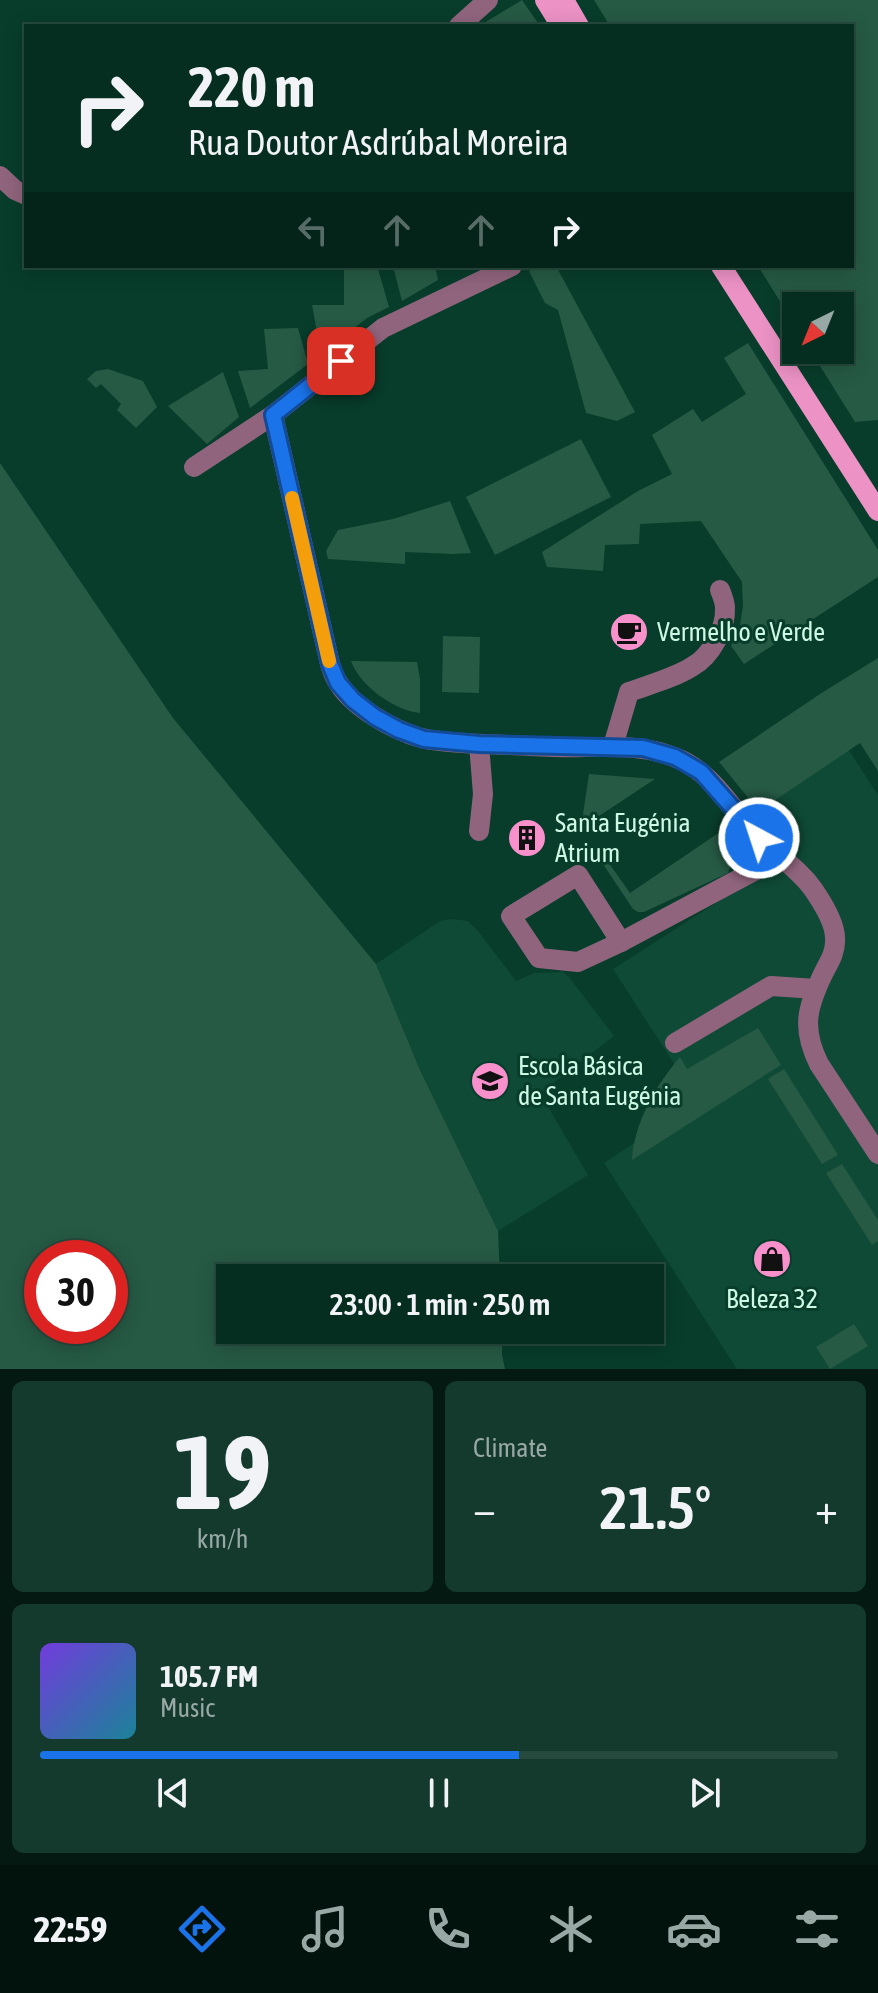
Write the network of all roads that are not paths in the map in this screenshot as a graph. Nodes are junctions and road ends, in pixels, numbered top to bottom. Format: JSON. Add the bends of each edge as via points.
{"nodes":[{"id":1,"x":488,"y":0,"type":"edge"},
{"id":2,"x":545,"y":0,"type":"edge"},
{"id":3,"x":564,"y":0,"type":"edge"},
{"id":4,"x":461,"y":24,"type":"edge"},
{"id":5,"x":560,"y":24,"type":"edge"},
{"id":6,"x":578,"y":24,"type":"edge"},
{"id":7,"x":0,"y":176,"type":"edge"},
{"id":8,"x":24,"y":194,"type":"edge"},
{"id":9,"x":508,"y":268,"type":"edge"},
{"id":10,"x":722,"y":268,"type":"edge"},
{"id":11,"x":273,"y":415,"type":"junction"},
{"id":12,"x":194,"y":467,"type":"dead end"},
{"id":13,"x":878,"y":511,"type":"edge"},
{"id":14,"x":720,"y":590,"type":"dead end"},
{"id":15,"x":479,"y":744,"type":"junction"},
{"id":16,"x":613,"y":746,"type":"junction"},
{"id":17,"x":479,"y":831,"type":"dead end"},
{"id":18,"x":780,"y":857,"type":"junction"},
{"id":19,"x":621,"y":942,"type":"junction"},
{"id":20,"x":816,"y":989,"type":"junction"},
{"id":21,"x":675,"y":1043,"type":"dead end"},
{"id":22,"x":878,"y":1154,"type":"edge"}],
"edges":[{"from":1,"to":4,"type":"street"},
{"from":2,"to":5,"type":"main road"},
{"from":3,"to":6,"type":"main road"},
{"from":7,"to":8,"type":"street"},
{"from":9,"to":11,"type":"street","via":[[383,328]]},
{"from":10,"to":13,"type":"main road"},
{"from":11,"to":12,"type":"street"},
{"from":11,"to":15,"type":"street","via":[[338,683],[353,700],[399,730],[424,739]]},
{"from":14,"to":16,"type":"street","via":[[723,623],[705,656],[693,667],[629,692]]},
{"from":15,"to":16,"type":"street"},
{"from":15,"to":17,"type":"street"},
{"from":16,"to":18,"type":"street","via":[[643,748],[685,761]]},
{"from":18,"to":19,"type":"street"},
{"from":18,"to":20,"type":"street","via":[[813,889],[836,937]]},
{"from":19,"to":19,"type":"street","via":[[578,875],[511,916],[539,958],[578,962]]},
{"from":20,"to":21,"type":"street","via":[[771,986]]},
{"from":20,"to":22,"type":"street","via":[[807,1020],[811,1048]]}]}
